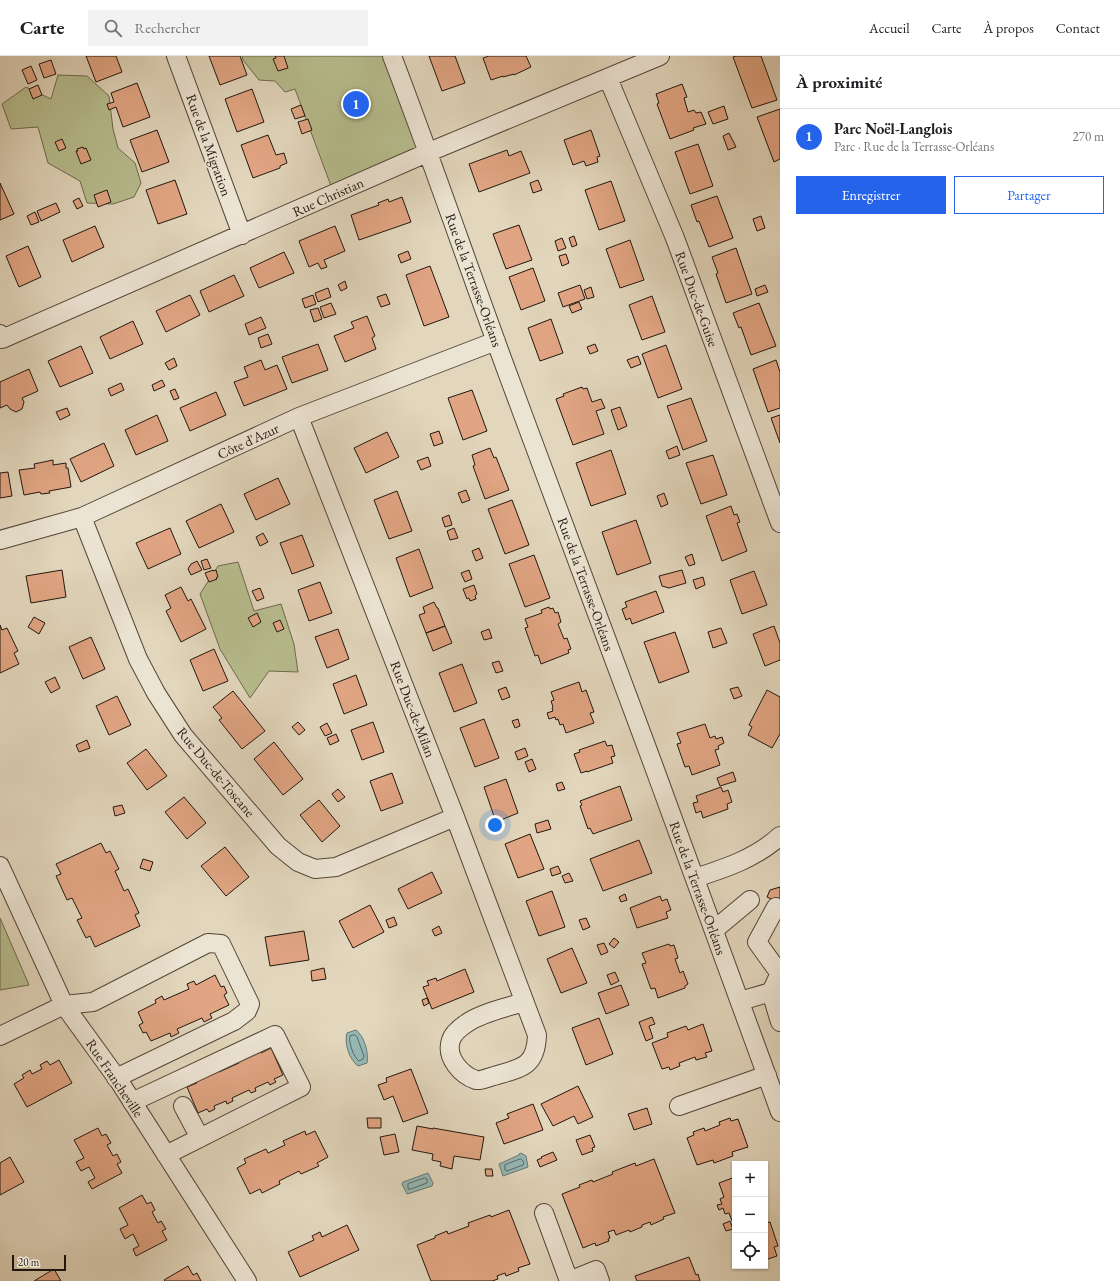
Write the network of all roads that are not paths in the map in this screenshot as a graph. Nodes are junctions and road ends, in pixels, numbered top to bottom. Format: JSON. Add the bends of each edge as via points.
{"nodes":[{"id":1,"x":176,"y":56,"type":"edge"},
{"id":2,"x":392,"y":56,"type":"edge"},
{"id":3,"x":660,"y":56,"type":"edge"},
{"id":4,"x":608,"y":78,"type":"junction"},
{"id":5,"x":429,"y":152,"type":"junction"},
{"id":6,"x":242,"y":235,"type":"junction"},
{"id":7,"x":0,"y":334,"type":"edge"},
{"id":8,"x":496,"y":341,"type":"junction"},
{"id":9,"x":299,"y":417,"type":"junction"},
{"id":10,"x":82,"y":516,"type":"junction"},
{"id":11,"x":780,"y":523,"type":"edge"},
{"id":12,"x":0,"y":540,"type":"edge"},
{"id":13,"x":455,"y":816,"type":"junction"},
{"id":14,"x":780,"y":836,"type":"edge"},
{"id":15,"x":0,"y":866,"type":"edge"},
{"id":16,"x":695,"y":878,"type":"junction"},
{"id":17,"x":750,"y":900,"type":"dead end"},
{"id":18,"x":776,"y":906,"type":"dead end"},
{"id":19,"x":714,"y":930,"type":"junction"},
{"id":20,"x":780,"y":973,"type":"edge"},
{"id":21,"x":771,"y":992,"type":"junction"},
{"id":22,"x":740,"y":1001,"type":"junction"},
{"id":23,"x":524,"y":1002,"type":"junction"},
{"id":24,"x":64,"y":1005,"type":"junction"},
{"id":25,"x":780,"y":1022,"type":"edge"},
{"id":26,"x":0,"y":1036,"type":"edge"},
{"id":27,"x":767,"y":1074,"type":"junction"},
{"id":28,"x":116,"y":1078,"type":"junction"},
{"id":29,"x":132,"y":1102,"type":"junction"},
{"id":30,"x":183,"y":1106,"type":"dead end"},
{"id":31,"x":679,"y":1106,"type":"dead end"},
{"id":32,"x":780,"y":1112,"type":"edge"},
{"id":33,"x":200,"y":1138,"type":"junction"},
{"id":34,"x":166,"y":1155,"type":"junction"},
{"id":35,"x":544,"y":1213,"type":"dead end"},
{"id":36,"x":598,"y":1275,"type":"edge"},
{"id":37,"x":247,"y":1281,"type":"edge"},
{"id":38,"x":569,"y":1281,"type":"edge"}],
"edges":[{"from":1,"to":6,"type":"street","name":"Rue de la Migration"},
{"from":2,"to":5,"type":"street","name":"Rue de la Terrasse-Orléans"},
{"from":3,"to":4,"type":"street","name":"Rue Christian"},
{"from":4,"to":5,"type":"street","name":"Rue Christian"},
{"from":4,"to":11,"type":"street","name":"Rue Duc-de-Guise","via":[[675,238]]},
{"from":5,"to":6,"type":"street","name":"Rue Christian"},
{"from":5,"to":8,"type":"street","name":"Rue de la Terrasse-Orléans"},
{"from":6,"to":7,"type":"street","name":"Rue Christian","via":[[2,339]]},
{"from":8,"to":9,"type":"street","name":"Côte d'Azur"},
{"from":8,"to":16,"type":"street","name":"Rue de la Terrasse-Orléans"},
{"from":9,"to":10,"type":"street","name":"Côte d'Azur"},
{"from":9,"to":13,"type":"street","name":"Rue Duc-de-Milan"},
{"from":10,"to":12,"type":"street","name":"Côte d'Azur"},
{"from":10,"to":13,"type":"street","name":"Rue Duc-de-Toscane","via":[[138,659],[156,693],[183,735],[278,846],[298,862],[315,869],[336,867]]},
{"from":13,"to":23,"type":"street","name":"Rue Duc-de-Milan"},
{"from":14,"to":16,"type":"street","via":[[770,845],[734,865]]},
{"from":15,"to":24,"type":"street","name":"Rue Francheville"},
{"from":16,"to":19,"type":"street","name":"Rue de la Terrasse-Orléans"},
{"from":17,"to":19,"type":"street"},
{"from":18,"to":20,"type":"street","via":[[757,942]]},
{"from":19,"to":22,"type":"street","name":"Rue de la Terrasse-Orléans"},
{"from":20,"to":21,"type":"street"},
{"from":21,"to":22,"type":"street"},
{"from":21,"to":25,"type":"street"},
{"from":22,"to":27,"type":"street","name":"Rue de la Terrasse-Orléans"},
{"from":23,"to":23,"type":"street","name":"Rue Duc-de-Milan","via":[[537,1035],[537,1047],[532,1058],[519,1069],[478,1080],[464,1074],[450,1054],[451,1041],[458,1030],[480,1016]]},
{"from":24,"to":26,"type":"street"},
{"from":24,"to":28,"type":"street","name":"Rue Francheville"},
{"from":24,"to":28,"type":"street","via":[[93,1002],[208,943],[221,944],[250,1004],[247,1012],[234,1021]]},
{"from":27,"to":31,"type":"street"},
{"from":27,"to":32,"type":"street","name":"Rue de la Terrasse-Orléans"},
{"from":28,"to":29,"type":"street","name":"Rue Francheville"},
{"from":29,"to":33,"type":"street","via":[[275,1035],[301,1087]]},
{"from":29,"to":34,"type":"street","name":"Rue Francheville"},
{"from":30,"to":33,"type":"street"},
{"from":33,"to":34,"type":"street"},
{"from":34,"to":37,"type":"street","name":"Rue Francheville"},
{"from":35,"to":38,"type":"street"},
{"from":36,"to":38,"type":"street"}]}
